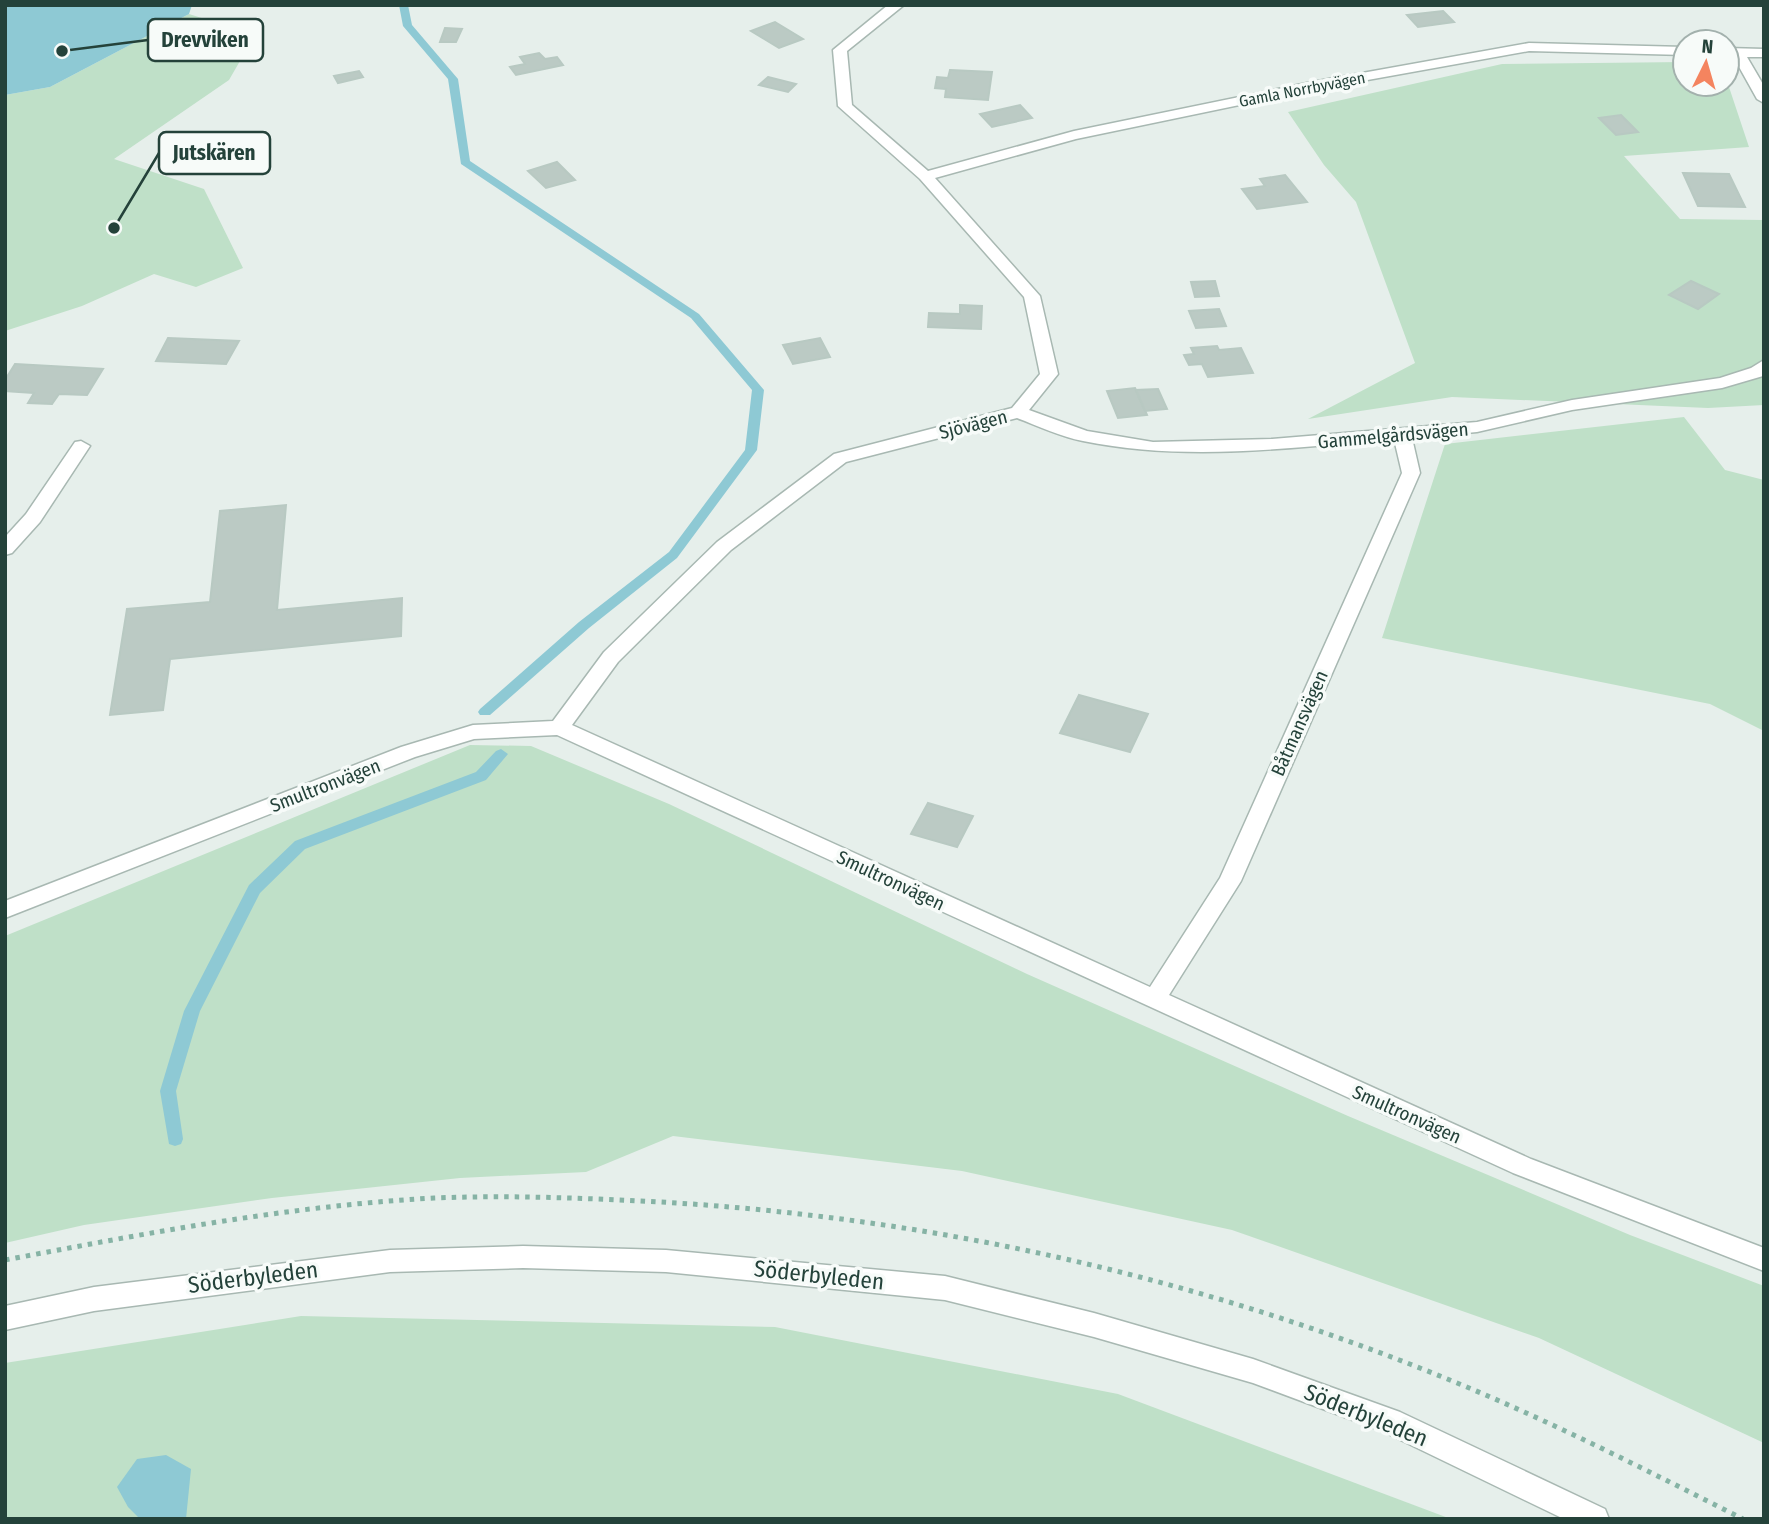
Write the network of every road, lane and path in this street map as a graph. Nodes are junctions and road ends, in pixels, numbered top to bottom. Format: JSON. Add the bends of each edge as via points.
{"nodes":[{"id":1,"x":897,"y":5,"type":"edge"},
{"id":2,"x":1671,"y":51,"type":"edge"},
{"id":3,"x":1741,"y":53,"type":"edge"},
{"id":4,"x":1764,"y":53,"type":"edge"},
{"id":5,"x":1741,"y":66,"type":"edge"},
{"id":6,"x":1764,"y":99,"type":"edge"},
{"id":7,"x":926,"y":176,"type":"junction"},
{"id":8,"x":1764,"y":365,"type":"edge"},
{"id":9,"x":1018,"y":412,"type":"junction"},
{"id":10,"x":1402,"y":435,"type":"junction"},
{"id":11,"x":81,"y":446,"type":"dead end"},
{"id":12,"x":5,"y":550,"type":"edge"},
{"id":13,"x":559,"y":728,"type":"junction"},
{"id":14,"x":5,"y":911,"type":"edge"},
{"id":15,"x":1154,"y":1000,"type":"junction"},
{"id":16,"x":1764,"y":1261,"type":"edge"},
{"id":17,"x":5,"y":1318,"type":"edge"},
{"id":18,"x":1595,"y":1519,"type":"edge"}],
"edges":[{"from":1,"to":7,"type":"street","name":"Sjövägen","via":[[840,50],[845,106]]},
{"from":2,"to":7,"type":"street","name":"Gamla Norrbyvägen","via":[[1529,47],[1074,135]]},
{"from":3,"to":4,"type":"street"},
{"from":5,"to":6,"type":"street"},
{"from":7,"to":9,"type":"street","name":"Sjövägen","via":[[1032,296],[1049,374]]},
{"from":8,"to":10,"type":"street","name":"Gammelgårdsvägen","via":[[1757,372],[1722,383],[1572,405],[1476,428]]},
{"from":9,"to":10,"type":"street","name":"Gammelgårdsvägen","via":[[1083,436],[1153,447]]},
{"from":9,"to":13,"type":"street","name":"Sjövägen","via":[[841,457],[724,546],[611,657]]},
{"from":10,"to":15,"type":"street","name":"Båtmansvägen","via":[[1411,473],[1230,881]]},
{"from":11,"to":12,"type":"street","via":[[33,518]]},
{"from":13,"to":14,"type":"street","name":"Smultronvägen","via":[[473,732],[408,752]]},
{"from":13,"to":15,"type":"street","name":"Smultronvägen"},
{"from":15,"to":16,"type":"street","name":"Smultronvägen","via":[[1522,1166]]},
{"from":17,"to":18,"type":"street","name":"Söderbyleden","via":[[94,1298],[403,1261],[523,1257],[666,1261],[931,1287],[1094,1325],[1253,1371],[1390,1421]]}]}
